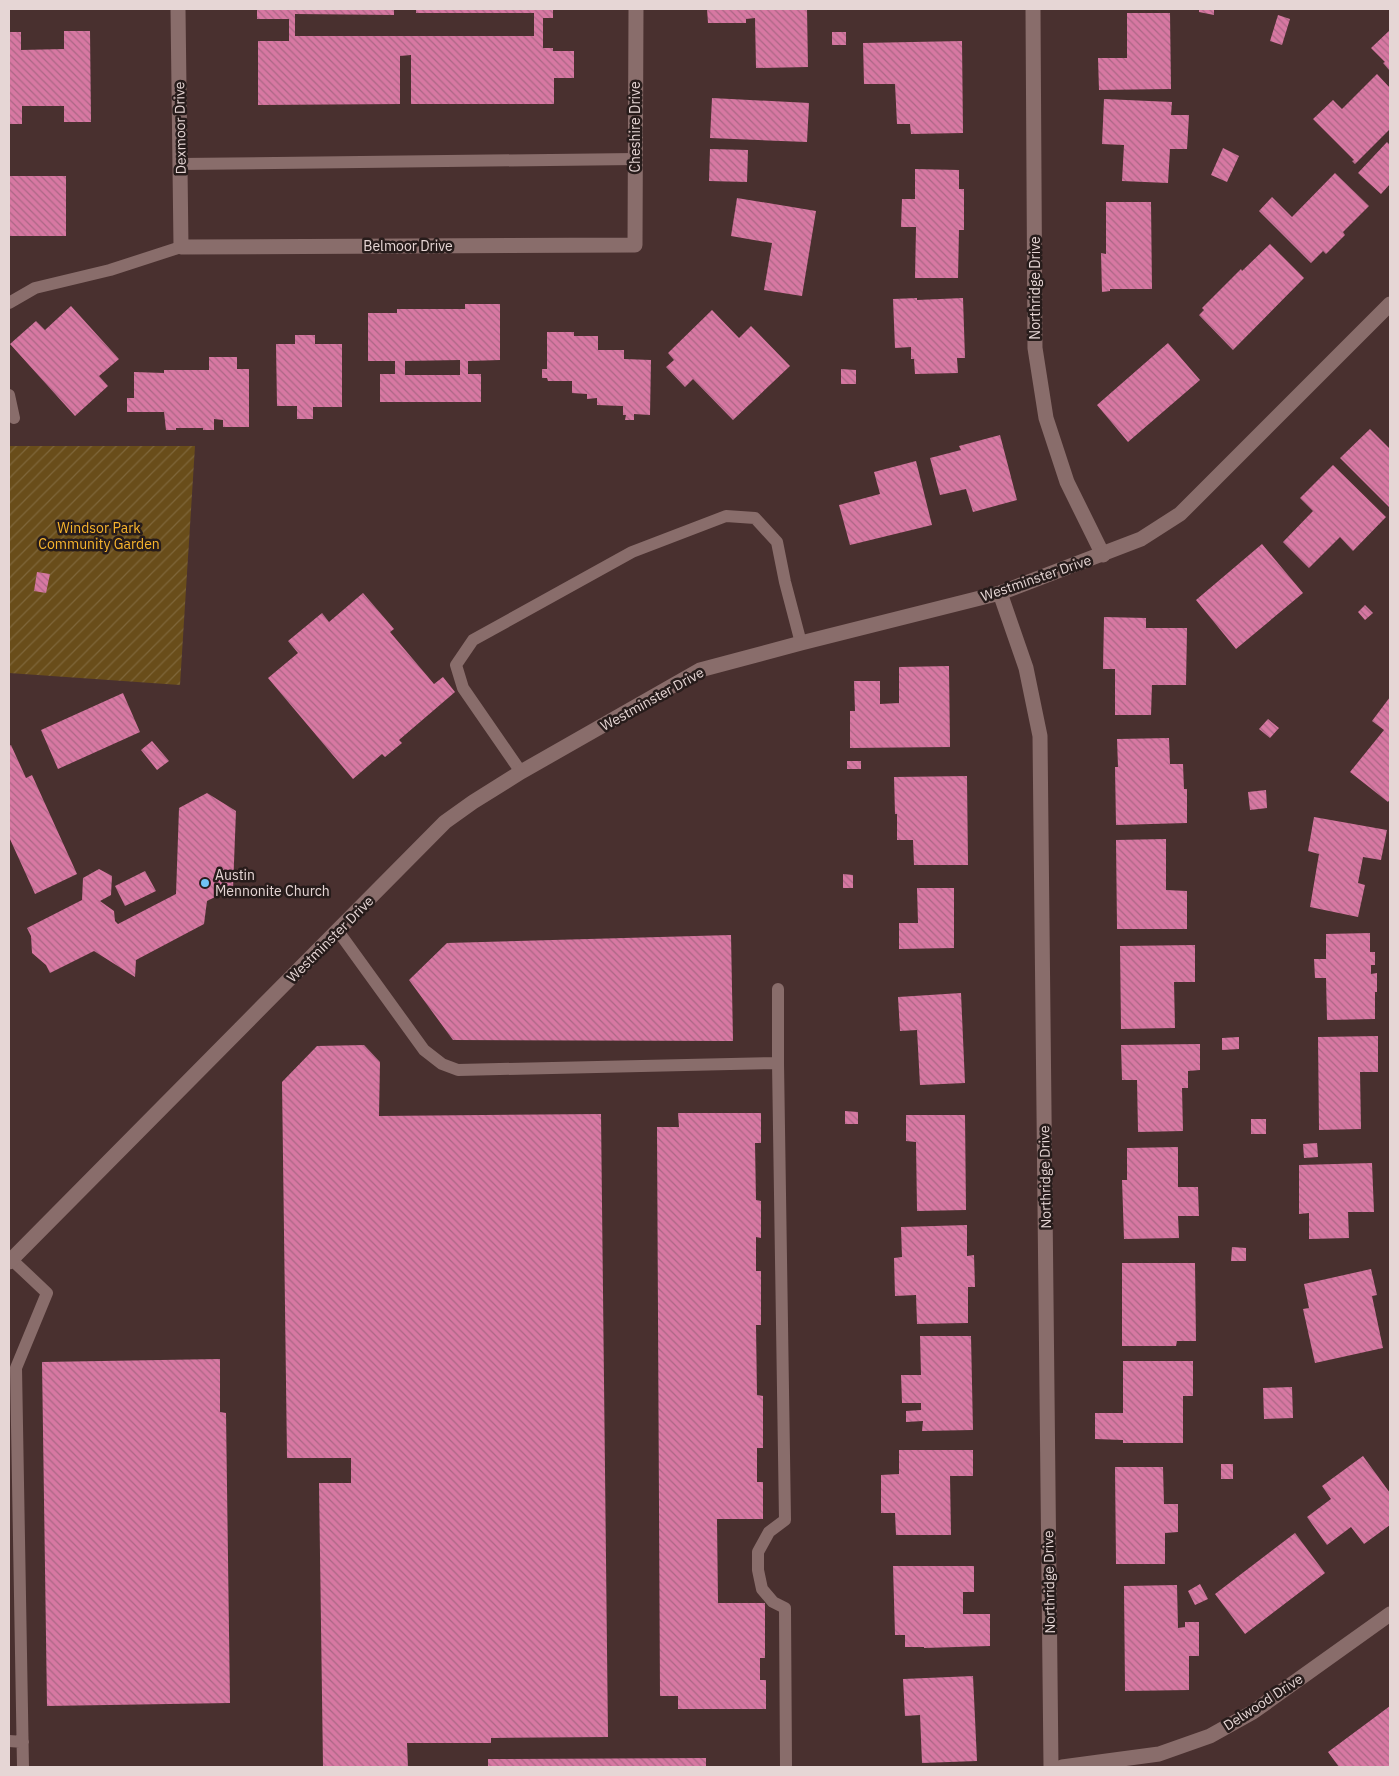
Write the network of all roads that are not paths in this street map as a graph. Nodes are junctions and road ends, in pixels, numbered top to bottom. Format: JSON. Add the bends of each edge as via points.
{"nodes":[{"id":1,"x":178,"y":9,"type":"edge"},
{"id":2,"x":636,"y":9,"type":"edge"},
{"id":3,"x":1033,"y":9,"type":"edge"},
{"id":4,"x":635,"y":160,"type":"junction"},
{"id":5,"x":180,"y":164,"type":"junction"},
{"id":6,"x":635,"y":245,"type":"joint"},
{"id":7,"x":181,"y":247,"type":"junction"},
{"id":8,"x":9,"y":303,"type":"edge"},
{"id":9,"x":1390,"y":304,"type":"edge"},
{"id":10,"x":9,"y":395,"type":"edge"},
{"id":11,"x":14,"y":418,"type":"dead end"},
{"id":12,"x":1104,"y":554,"type":"junction"},
{"id":13,"x":1000,"y":593,"type":"junction"},
{"id":14,"x":801,"y":643,"type":"junction"},
{"id":15,"x":521,"y":772,"type":"junction"},
{"id":16,"x":338,"y":931,"type":"junction"},
{"id":17,"x":778,"y":989,"type":"dead end"},
{"id":18,"x":778,"y":1063,"type":"junction"},
{"id":19,"x":10,"y":1261,"type":"edge"},
{"id":20,"x":1390,"y":1614,"type":"edge"},
{"id":21,"x":9,"y":1741,"type":"edge"},
{"id":22,"x":23,"y":1742,"type":"junction"},
{"id":23,"x":24,"y":1767,"type":"edge"},
{"id":24,"x":786,"y":1767,"type":"edge"},
{"id":25,"x":1051,"y":1767,"type":"edge"},
{"id":26,"x":1062,"y":1767,"type":"edge"}],
"edges":[{"from":1,"to":5,"type":"street","name":"Dexmoor Drive"},
{"from":2,"to":4,"type":"street","name":"Cheshire Drive"},
{"from":3,"to":12,"type":"street","name":"Northridge Drive","via":[[1035,348],[1046,418],[1066,482]]},
{"from":4,"to":5,"type":"lane"},
{"from":4,"to":6,"type":"street","name":"Cheshire Drive"},
{"from":5,"to":7,"type":"street","name":"Dexmoor Drive"},
{"from":6,"to":7,"type":"street","name":"Belmoor Drive"},
{"from":7,"to":8,"type":"lane","via":[[110,270],[35,288]]},
{"from":9,"to":12,"type":"street","name":"Westminster Drive","via":[[1180,514],[1141,539]]},
{"from":10,"to":11,"type":"lane"},
{"from":12,"to":13,"type":"street","name":"Westminster Drive"},
{"from":13,"to":14,"type":"street","name":"Westminster Drive"},
{"from":13,"to":25,"type":"street","name":"Northridge Drive","via":[[1026,668],[1040,736]]},
{"from":14,"to":15,"type":"street","name":"Westminster Drive","via":[[700,670]]},
{"from":14,"to":15,"type":"lane","via":[[777,542],[755,518],[726,516],[632,552],[473,640],[456,665],[462,688]]},
{"from":15,"to":16,"type":"street","name":"Westminster Drive","via":[[446,822]]},
{"from":16,"to":18,"type":"lane","via":[[424,1050],[442,1064],[458,1070]]},
{"from":16,"to":19,"type":"street","name":"Westminster Drive"},
{"from":17,"to":18,"type":"lane"},
{"from":18,"to":24,"type":"lane","via":[[785,1520],[769,1532],[758,1552],[758,1570],[762,1589],[773,1602],[785,1608]]},
{"from":19,"to":22,"type":"lane","via":[[47,1293],[16,1368]]},
{"from":20,"to":26,"type":"street","name":"Delwood Drive","via":[[1253,1712],[1210,1736],[1159,1754]]},
{"from":21,"to":22,"type":"lane"},
{"from":22,"to":23,"type":"lane"}]}
